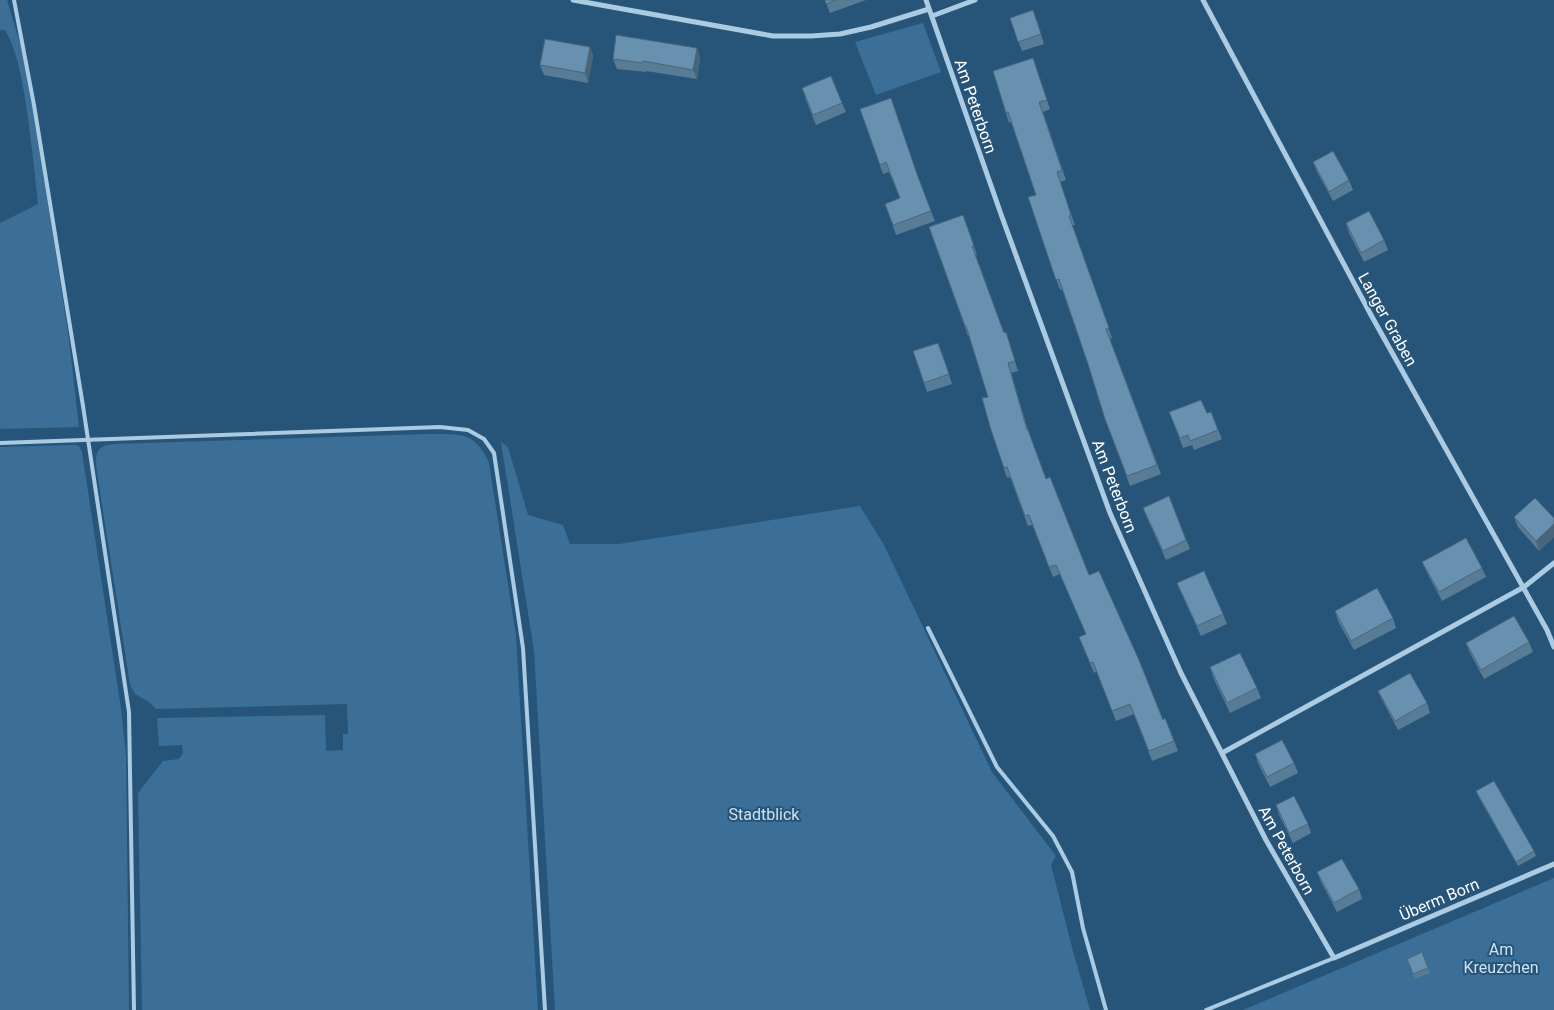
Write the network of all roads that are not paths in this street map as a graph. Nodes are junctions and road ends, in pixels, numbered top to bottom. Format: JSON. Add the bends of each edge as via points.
{"nodes":[{"id":1,"x":14,"y":0,"type":"edge"},
{"id":2,"x":573,"y":0,"type":"edge"},
{"id":3,"x":926,"y":0,"type":"edge"},
{"id":4,"x":975,"y":0,"type":"edge"},
{"id":5,"x":1203,"y":0,"type":"edge"},
{"id":6,"x":929,"y":9,"type":"junction"},
{"id":7,"x":932,"y":16,"type":"junction"},
{"id":8,"x":87,"y":440,"type":"junction"},
{"id":9,"x":0,"y":443,"type":"edge"},
{"id":10,"x":1554,"y":563,"type":"edge"},
{"id":11,"x":1524,"y":587,"type":"junction"},
{"id":12,"x":928,"y":628,"type":"dead end"},
{"id":13,"x":1554,"y":647,"type":"edge"},
{"id":14,"x":1222,"y":753,"type":"junction"},
{"id":15,"x":1554,"y":864,"type":"edge"},
{"id":16,"x":1334,"y":958,"type":"junction"},
{"id":17,"x":134,"y":1010,"type":"edge"},
{"id":18,"x":545,"y":1010,"type":"edge"},
{"id":19,"x":1106,"y":1010,"type":"edge"},
{"id":20,"x":1206,"y":1010,"type":"edge"}],
"edges":[{"from":1,"to":8,"type":"lane","via":[[36,115]]},
{"from":2,"to":6,"type":"street","via":[[773,36],[840,34]]},
{"from":3,"to":6,"type":"street","name":"Am Peterborn"},
{"from":4,"to":7,"type":"street"},
{"from":5,"to":11,"type":"street","name":"Langer Graben","via":[[1371,315]]},
{"from":6,"to":7,"type":"street","name":"Am Peterborn"},
{"from":7,"to":14,"type":"street","name":"Am Peterborn","via":[[1110,513],[1181,673]]},
{"from":8,"to":9,"type":"lane"},
{"from":8,"to":17,"type":"lane","via":[[129,712]]},
{"from":8,"to":18,"type":"lane","via":[[440,428],[468,430],[484,439],[494,453],[523,648]]},
{"from":10,"to":11,"type":"street"},
{"from":11,"to":13,"type":"street","name":"Langer Graben"},
{"from":11,"to":14,"type":"street"},
{"from":12,"to":19,"type":"lane","via":[[997,767],[1053,836],[1072,872],[1083,928]]},
{"from":14,"to":16,"type":"street","name":"Am Peterborn","via":[[1266,840]]},
{"from":15,"to":16,"type":"street","name":"Überm Born"},
{"from":16,"to":20,"type":"lane"}]}
